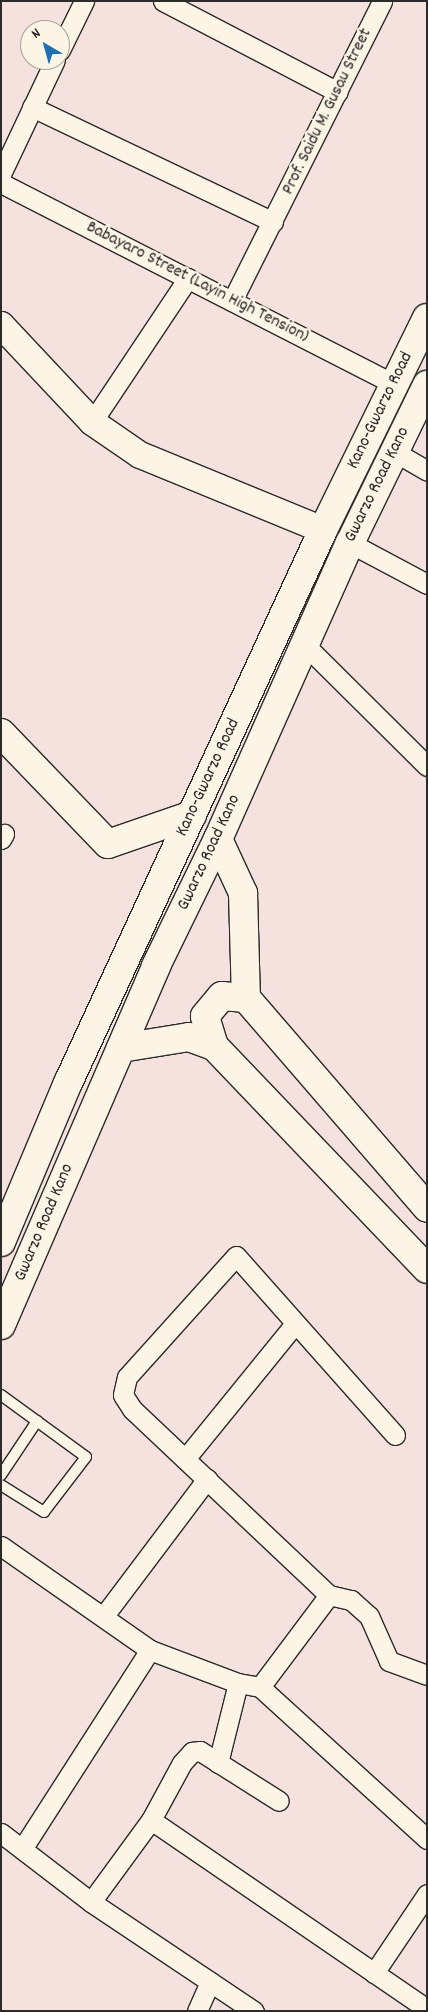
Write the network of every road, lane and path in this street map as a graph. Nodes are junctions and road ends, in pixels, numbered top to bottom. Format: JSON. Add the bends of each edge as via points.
{"nodes":[{"id":1,"x":84,"y":1,"type":"edge"},
{"id":2,"x":163,"y":1,"type":"edge"},
{"id":3,"x":382,"y":1,"type":"edge"},
{"id":4,"x":70,"y":30,"type":"edge"},
{"id":5,"x":50,"y":70,"type":"edge"},
{"id":6,"x":338,"y":92,"type":"junction"},
{"id":7,"x":32,"y":107,"type":"junction"},
{"id":8,"x":1,"y":174,"type":"edge"},
{"id":9,"x":1,"y":183,"type":"edge"},
{"id":10,"x":273,"y":222,"type":"junction"},
{"id":11,"x":188,"y":278,"type":"junction"},
{"id":12,"x":232,"y":301,"type":"junction"},
{"id":13,"x":427,"y":318,"type":"edge"},
{"id":14,"x":1,"y":325,"type":"edge"},
{"id":15,"x":393,"y":384,"type":"junction"},
{"id":16,"x":427,"y":385,"type":"edge"},
{"id":17,"x":92,"y":422,"type":"junction"},
{"id":18,"x":393,"y":451,"type":"junction"},
{"id":19,"x":427,"y":471,"type":"edge"},
{"id":20,"x":323,"y":530,"type":"junction"},
{"id":21,"x":350,"y":543,"type":"junction"},
{"id":22,"x":427,"y":584,"type":"edge"},
{"id":23,"x":304,"y":644,"type":"junction"},
{"id":24,"x":1,"y":733,"type":"edge"},
{"id":25,"x":427,"y":766,"type":"edge"},
{"id":26,"x":192,"y":815,"type":"junction"},
{"id":27,"x":218,"y":839,"type":"junction"},
{"id":28,"x":246,"y":998,"type":"junction"},
{"id":29,"x":214,"y":1046,"type":"junction"},
{"id":30,"x":121,"y":1048,"type":"junction"},
{"id":31,"x":427,"y":1208,"type":"edge"},
{"id":32,"x":1,"y":1242,"type":"edge"},
{"id":33,"x":427,"y":1269,"type":"edge"},
{"id":34,"x":1,"y":1325,"type":"edge"},
{"id":35,"x":294,"y":1325,"type":"junction"},
{"id":36,"x":1,"y":1394,"type":"edge"},
{"id":37,"x":37,"y":1421,"type":"junction"},
{"id":38,"x":395,"y":1435,"type":"dead end"},
{"id":39,"x":186,"y":1459,"type":"junction"},
{"id":40,"x":1,"y":1475,"type":"edge"},
{"id":41,"x":207,"y":1479,"type":"junction"},
{"id":42,"x":1,"y":1485,"type":"edge"},
{"id":43,"x":1,"y":1546,"type":"edge"},
{"id":44,"x":329,"y":1595,"type":"junction"},
{"id":45,"x":103,"y":1617,"type":"junction"},
{"id":46,"x":150,"y":1650,"type":"junction"},
{"id":47,"x":427,"y":1675,"type":"edge"},
{"id":48,"x":238,"y":1683,"type":"junction"},
{"id":49,"x":260,"y":1687,"type":"junction"},
{"id":50,"x":218,"y":1763,"type":"junction"},
{"id":51,"x":279,"y":1801,"type":"dead end"},
{"id":52,"x":150,"y":1820,"type":"junction"},
{"id":53,"x":1,"y":1833,"type":"edge"},
{"id":54,"x":427,"y":1839,"type":"edge"},
{"id":55,"x":24,"y":1846,"type":"junction"},
{"id":56,"x":427,"y":1894,"type":"edge"},
{"id":57,"x":91,"y":1902,"type":"junction"},
{"id":58,"x":374,"y":1973,"type":"junction"},
{"id":59,"x":210,"y":1982,"type":"junction"},
{"id":60,"x":427,"y":2010,"type":"edge"},
{"id":61,"x":197,"y":2011,"type":"edge"},
{"id":62,"x":254,"y":2011,"type":"edge"}],
"edges":[{"from":1,"to":4,"type":"street"},
{"from":2,"to":6,"type":"street"},
{"from":3,"to":6,"type":"street","name":"Prof. Saidu M. Gusau Street"},
{"from":5,"to":7,"type":"street"},
{"from":6,"to":10,"type":"street","name":"Prof. Saidu M. Gusau Street"},
{"from":7,"to":8,"type":"street"},
{"from":7,"to":10,"type":"street"},
{"from":9,"to":11,"type":"street","name":"Babayaro Street (Layin High Tension)"},
{"from":10,"to":12,"type":"street","name":"Prof. Saidu M. Gusau Street"},
{"from":11,"to":12,"type":"street","name":"Babayaro Street (Layin High Tension)"},
{"from":11,"to":17,"type":"street"},
{"from":12,"to":15,"type":"street","name":"Babayaro Street (Layin High Tension)"},
{"from":13,"to":15,"type":"main road","name":"Kano-Gwarzo Road"},
{"from":14,"to":17,"type":"street"},
{"from":15,"to":20,"type":"main road","name":"Kano-Gwarzo Road"},
{"from":16,"to":18,"type":"main road","name":"Gwarzo Road Kano"},
{"from":17,"to":20,"type":"street","via":[[140,455]]},
{"from":18,"to":19,"type":"street"},
{"from":18,"to":21,"type":"main road","name":"Gwarzo Road Kano"},
{"from":20,"to":26,"type":"main road","name":"Kano-Gwarzo Road"},
{"from":21,"to":22,"type":"street"},
{"from":21,"to":23,"type":"main road","name":"Gwarzo Road Kano"},
{"from":23,"to":25,"type":"street"},
{"from":23,"to":27,"type":"main road","name":"Gwarzo Road Kano"},
{"from":24,"to":26,"type":"main road","via":[[108,844]]},
{"from":26,"to":32,"type":"main road","name":"Kano-Gwarzo Road","via":[[68,1083]]},
{"from":27,"to":28,"type":"main road","via":[[243,893]]},
{"from":27,"to":30,"type":"main road","name":"Gwarzo Road Kano"},
{"from":28,"to":29,"type":"main road","via":[[222,996],[205,1016]]},
{"from":28,"to":31,"type":"main road"},
{"from":29,"to":30,"type":"main road","via":[[189,1037]]},
{"from":29,"to":33,"type":"main road"},
{"from":30,"to":34,"type":"main road","name":"Gwarzo Road Kano"},
{"from":35,"to":38,"type":"street"},
{"from":35,"to":39,"type":"street"},
{"from":35,"to":39,"type":"street","via":[[236,1256],[127,1377],[123,1395],[132,1409]]},
{"from":36,"to":37,"type":"lane"},
{"from":37,"to":40,"type":"lane"},
{"from":37,"to":42,"type":"lane","via":[[84,1454],[86,1460],[44,1512]]},
{"from":39,"to":41,"type":"street"},
{"from":41,"to":44,"type":"street"},
{"from":41,"to":45,"type":"street"},
{"from":43,"to":45,"type":"street"},
{"from":44,"to":47,"type":"street","via":[[351,1600],[369,1616],[389,1661]]},
{"from":44,"to":49,"type":"street"},
{"from":45,"to":46,"type":"street"},
{"from":46,"to":48,"type":"street"},
{"from":46,"to":55,"type":"street"},
{"from":48,"to":49,"type":"street"},
{"from":48,"to":50,"type":"street"},
{"from":49,"to":54,"type":"street"},
{"from":50,"to":51,"type":"street"},
{"from":50,"to":52,"type":"street","via":[[200,1751],[187,1756]]},
{"from":52,"to":57,"type":"street"},
{"from":52,"to":58,"type":"street"},
{"from":53,"to":55,"type":"street"},
{"from":55,"to":57,"type":"street"},
{"from":56,"to":58,"type":"street"},
{"from":57,"to":59,"type":"street"},
{"from":58,"to":60,"type":"street"},
{"from":59,"to":61,"type":"street"},
{"from":59,"to":62,"type":"street"}]}
